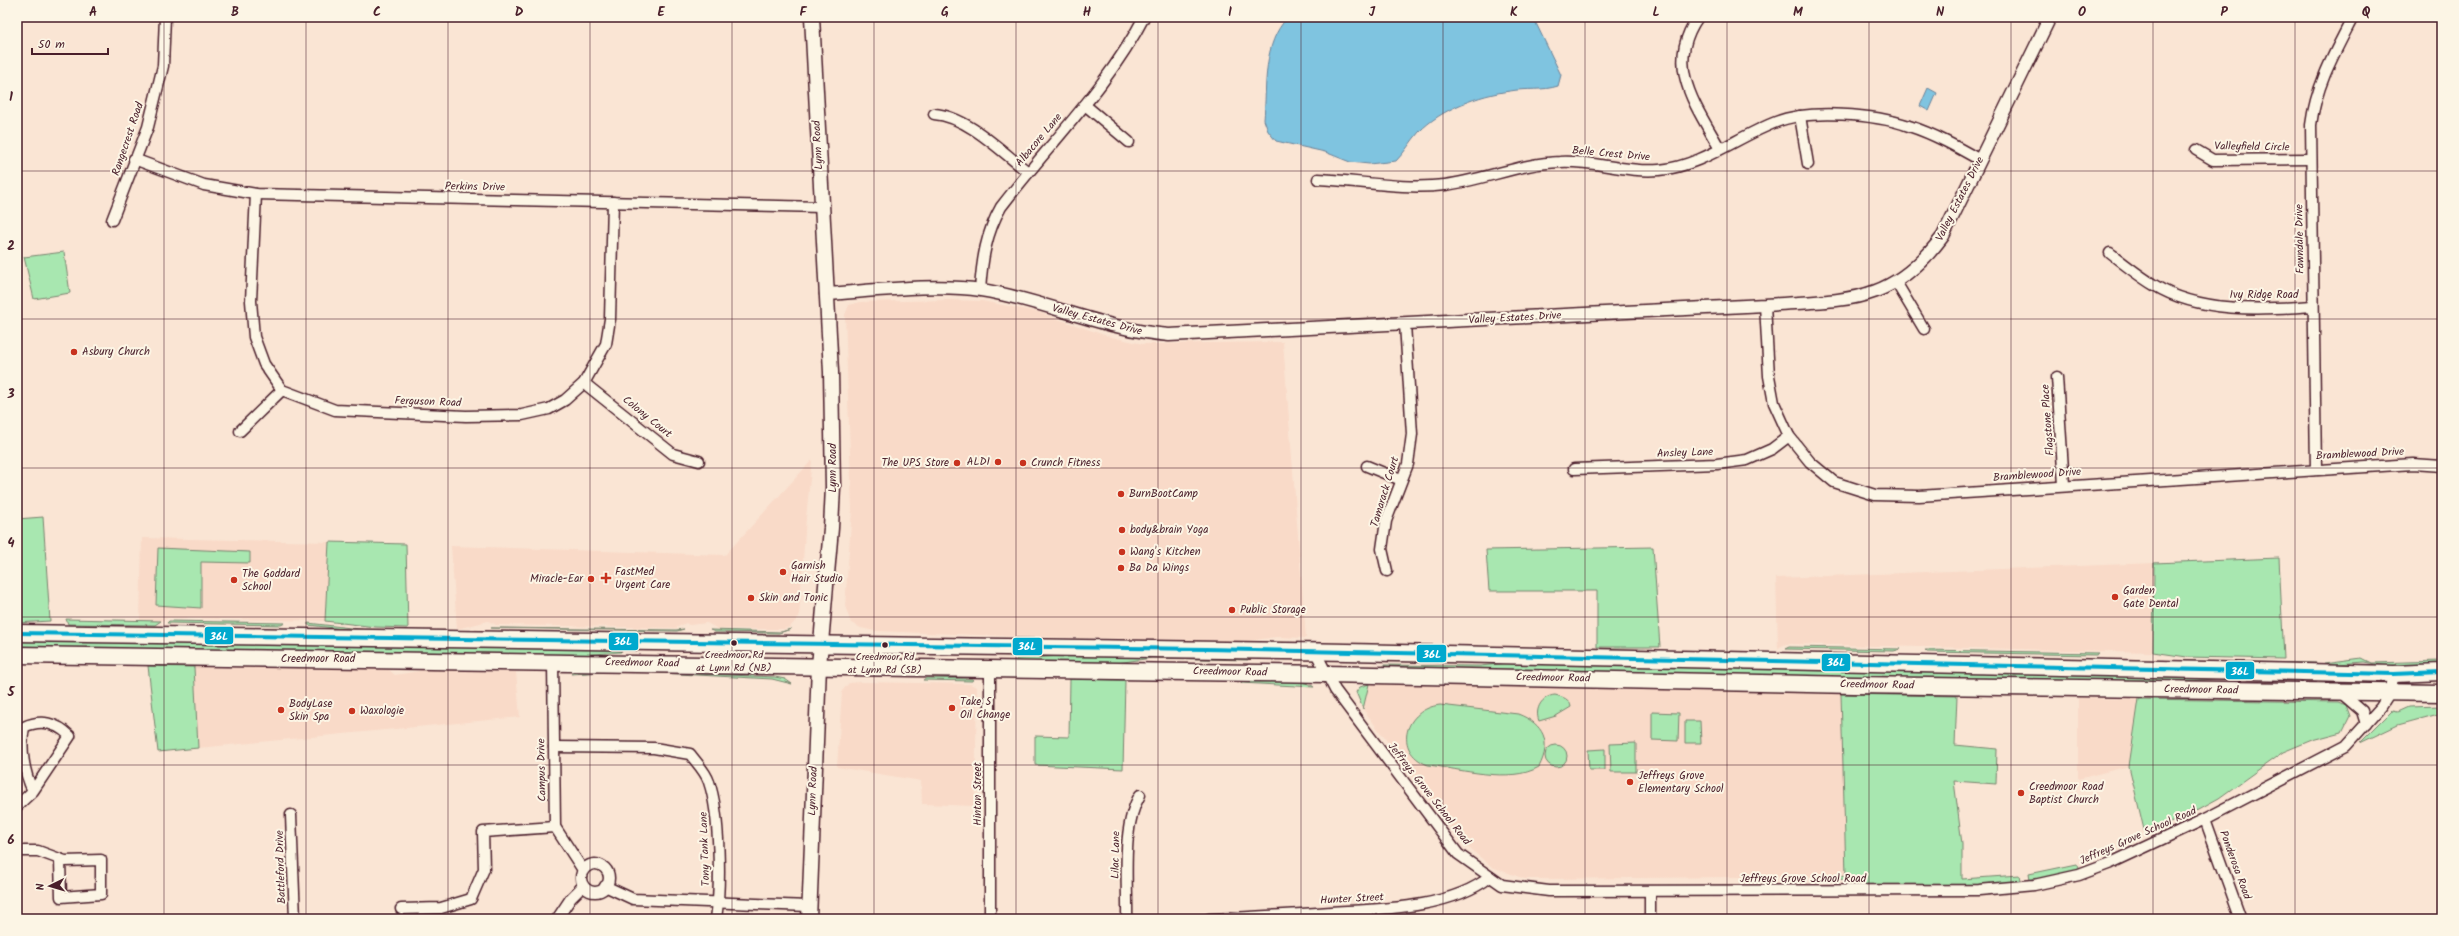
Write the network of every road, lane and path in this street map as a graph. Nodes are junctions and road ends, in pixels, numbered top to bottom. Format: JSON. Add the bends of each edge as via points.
{"nodes":[{"id":1,"x":165,"y":17,"type":"edge"},
{"id":2,"x":812,"y":17,"type":"edge"},
{"id":3,"x":1144,"y":17,"type":"edge"},
{"id":4,"x":1698,"y":17,"type":"edge"},
{"id":5,"x":2050,"y":17,"type":"edge"},
{"id":6,"x":2353,"y":17,"type":"edge"},
{"id":7,"x":1085,"y":105,"type":"junction"},
{"id":8,"x":934,"y":114,"type":"dead end"},
{"id":9,"x":1800,"y":116,"type":"junction"},
{"id":10,"x":1129,"y":142,"type":"dead end"},
{"id":11,"x":1720,"y":149,"type":"junction"},
{"id":12,"x":2196,"y":150,"type":"dead end"},
{"id":13,"x":134,"y":159,"type":"junction"},
{"id":14,"x":2311,"y":159,"type":"junction"},
{"id":15,"x":1980,"y":160,"type":"junction"},
{"id":16,"x":1808,"y":164,"type":"dead end"},
{"id":17,"x":1028,"y":172,"type":"junction"},
{"id":18,"x":1318,"y":179,"type":"dead end"},
{"id":19,"x":256,"y":194,"type":"junction"},
{"id":20,"x":613,"y":202,"type":"junction"},
{"id":21,"x":822,"y":207,"type":"junction"},
{"id":22,"x":112,"y":220,"type":"dead end"},
{"id":23,"x":2110,"y":253,"type":"dead end"},
{"id":24,"x":1896,"y":282,"type":"junction"},
{"id":25,"x":980,"y":290,"type":"junction"},
{"id":26,"x":826,"y":294,"type":"junction"},
{"id":27,"x":1765,"y":305,"type":"junction"},
{"id":28,"x":2312,"y":306,"type":"junction"},
{"id":29,"x":1405,"y":324,"type":"junction"},
{"id":30,"x":1924,"y":329,"type":"dead end"},
{"id":31,"x":2057,"y":377,"type":"dead end"},
{"id":32,"x":584,"y":383,"type":"junction"},
{"id":33,"x":282,"y":390,"type":"junction"},
{"id":34,"x":240,"y":431,"type":"dead end"},
{"id":35,"x":1789,"y":436,"type":"junction"},
{"id":36,"x":699,"y":461,"type":"dead end"},
{"id":37,"x":1367,"y":466,"type":"dead end"},
{"id":38,"x":2442,"y":466,"type":"edge"},
{"id":39,"x":1574,"y":469,"type":"dead end"},
{"id":40,"x":2316,"y":469,"type":"junction"},
{"id":41,"x":1401,"y":480,"type":"junction"},
{"id":42,"x":2064,"y":485,"type":"junction"},
{"id":43,"x":1387,"y":571,"type":"dead end"},
{"id":44,"x":17,"y":633,"type":"edge"},
{"id":45,"x":820,"y":644,"type":"junction"},
{"id":46,"x":1315,"y":650,"type":"junction"},
{"id":47,"x":17,"y":655,"type":"edge"},
{"id":48,"x":552,"y":662,"type":"junction"},
{"id":49,"x":819,"y":666,"type":"junction"},
{"id":50,"x":990,"y":669,"type":"junction"},
{"id":51,"x":2442,"y":672,"type":"edge"},
{"id":52,"x":1326,"y":674,"type":"junction"},
{"id":53,"x":2394,"y":674,"type":"junction"},
{"id":54,"x":2338,"y":691,"type":"junction"},
{"id":55,"x":2390,"y":693,"type":"junction"},
{"id":56,"x":2442,"y":693,"type":"edge"},
{"id":57,"x":2366,"y":724,"type":"junction"},
{"id":58,"x":554,"y":746,"type":"junction"},
{"id":59,"x":33,"y":791,"type":"junction"},
{"id":60,"x":1140,"y":795,"type":"dead end"},
{"id":61,"x":17,"y":806,"type":"edge"},
{"id":62,"x":291,"y":815,"type":"dead end"},
{"id":63,"x":2205,"y":819,"type":"junction"},
{"id":64,"x":555,"y":827,"type":"junction"},
{"id":65,"x":17,"y":851,"type":"edge"},
{"id":66,"x":60,"y":860,"type":"junction"},
{"id":67,"x":583,"y":870,"type":"junction"},
{"id":68,"x":1490,"y":877,"type":"junction"},
{"id":69,"x":583,"y":886,"type":"junction"},
{"id":70,"x":605,"y":886,"type":"junction"},
{"id":71,"x":1650,"y":892,"type":"junction"},
{"id":72,"x":719,"y":902,"type":"junction"},
{"id":73,"x":401,"y":909,"type":"dead end"},
{"id":74,"x":808,"y":912,"type":"edge"},
{"id":75,"x":294,"y":919,"type":"edge"},
{"id":76,"x":557,"y":919,"type":"edge"},
{"id":77,"x":716,"y":919,"type":"edge"},
{"id":78,"x":990,"y":919,"type":"edge"},
{"id":79,"x":1127,"y":919,"type":"edge"},
{"id":80,"x":1209,"y":919,"type":"edge"},
{"id":81,"x":1650,"y":919,"type":"edge"},
{"id":82,"x":2241,"y":919,"type":"edge"}],
"edges":[{"from":1,"to":13,"type":"street","name":"Rangecrest Road","via":[[163,66],[148,127]]},
{"from":2,"to":21,"type":"main road","name":"Lynn Road"},
{"from":3,"to":7,"type":"street","name":"Albacore Lane","via":[[1126,50]]},
{"from":4,"to":11,"type":"street","via":[[1683,47],[1683,70],[1689,90]]},
{"from":5,"to":15,"type":"street","name":"Valley Estates Drive"},
{"from":6,"to":14,"type":"street","name":"Fawndale Drive","via":[[2317,93],[2311,125]]},
{"from":7,"to":10,"type":"street"},
{"from":7,"to":17,"type":"street","name":"Albacore Lane"},
{"from":8,"to":17,"type":"street","via":[[947,115],[961,121]]},
{"from":9,"to":11,"type":"street","name":"Belle Crest Drive","via":[[1777,122]]},
{"from":9,"to":15,"type":"street","name":"Belle Crest Drive","via":[[1826,114],[1898,123],[1928,133]]},
{"from":9,"to":16,"type":"street"},
{"from":11,"to":18,"type":"street","name":"Belle Crest Drive","via":[[1680,166],[1659,170],[1629,169],[1593,162],[1558,162],[1530,166],[1468,182],[1426,187]]},
{"from":12,"to":14,"type":"street","name":"Valleyfield Circle","via":[[2213,160]]},
{"from":13,"to":19,"type":"street","name":"Perkins Drive","via":[[204,185]]},
{"from":13,"to":22,"type":"street","name":"Rangecrest Road"},
{"from":14,"to":28,"type":"street","name":"Fawndale Drive"},
{"from":15,"to":24,"type":"street","name":"Valley Estates Drive","via":[[1943,236],[1921,263]]},
{"from":17,"to":25,"type":"street","name":"Albacore Lane","via":[[992,222],[983,259]]},
{"from":19,"to":20,"type":"street","name":"Perkins Drive"},
{"from":19,"to":33,"type":"street","via":[[252,300],[254,337],[264,364]]},
{"from":20,"to":21,"type":"street","name":"Perkins Drive"},
{"from":20,"to":32,"type":"street","name":"Ferguson Road","via":[[610,320],[606,342]]},
{"from":21,"to":26,"type":"main road","name":"Lynn Road"},
{"from":23,"to":28,"type":"street","name":"Ivy Ridge Road","via":[[2155,286],[2202,304],[2244,309]]},
{"from":24,"to":27,"type":"street","name":"Valley Estates Drive","via":[[1866,295],[1847,299]]},
{"from":24,"to":30,"type":"street"},
{"from":25,"to":26,"type":"street","name":"Valley Estates Drive","via":[[940,288]]},
{"from":25,"to":29,"type":"street","name":"Valley Estates Drive","via":[[1102,323],[1155,334],[1217,334]]},
{"from":26,"to":45,"type":"main road","name":"Lynn Road","via":[[832,372],[833,487]]},
{"from":27,"to":29,"type":"street","name":"Valley Estates Drive"},
{"from":27,"to":35,"type":"street","name":"Bramblewood Drive","via":[[1768,376],[1774,403]]},
{"from":28,"to":40,"type":"street","name":"Fawndale Drive"},
{"from":29,"to":41,"type":"street","name":"Tamarack Court","via":[[1412,434],[1408,464]]},
{"from":31,"to":42,"type":"street","name":"Flagstone Place"},
{"from":32,"to":33,"type":"street","name":"Ferguson Road","via":[[565,400],[549,409],[522,414],[466,416],[335,410]]},
{"from":32,"to":36,"type":"street","name":"Colony Court","via":[[673,454]]},
{"from":33,"to":34,"type":"street"},
{"from":35,"to":39,"type":"street","name":"Ansley Lane","via":[[1772,449],[1747,460],[1717,464]]},
{"from":35,"to":42,"type":"street","name":"Bramblewood Drive","via":[[1810,462],[1834,482],[1875,495],[1919,496]]},
{"from":37,"to":41,"type":"street"},
{"from":38,"to":40,"type":"street","name":"Bramblewood Drive","via":[[2413,464]]},
{"from":40,"to":42,"type":"street","name":"Bramblewood Drive"},
{"from":41,"to":43,"type":"street","name":"Tamarack Court","via":[[1386,521],[1382,549]]},
{"from":44,"to":45,"type":"main road","name":"Creedmoor Road"},
{"from":45,"to":46,"type":"main road","name":"Creedmoor Road"},
{"from":45,"to":49,"type":"main road","name":"Lynn Road"},
{"from":46,"to":52,"type":"street","name":"Jeffreys Grove School Road"},
{"from":46,"to":53,"type":"main road","name":"Creedmoor Road"},
{"from":47,"to":48,"type":"main road","name":"Creedmoor Road"},
{"from":48,"to":49,"type":"main road","name":"Creedmoor Road"},
{"from":48,"to":58,"type":"street","name":"Campus Drive"},
{"from":49,"to":50,"type":"main road","name":"Creedmoor Road"},
{"from":49,"to":74,"type":"main road","name":"Lynn Road"},
{"from":50,"to":52,"type":"main road","name":"Creedmoor Road"},
{"from":50,"to":78,"type":"street","name":"Hinton Street"},
{"from":51,"to":53,"type":"main road","name":"Creedmoor Road"},
{"from":52,"to":54,"type":"main road","name":"Creedmoor Road","via":[[1854,685]]},
{"from":52,"to":68,"type":"street","name":"Jeffreys Grove School Road","via":[[1335,690],[1444,837],[1458,854]]},
{"from":53,"to":55,"type":"street","name":"Jeffreys Grove School Road"},
{"from":54,"to":55,"type":"main road","name":"Creedmoor Road"},
{"from":54,"to":57,"type":"street","via":[[2362,711]]},
{"from":55,"to":56,"type":"main road","name":"Creedmoor Road"},
{"from":55,"to":57,"type":"street","name":"Jeffreys Grove School Road"},
{"from":57,"to":63,"type":"street","name":"Jeffreys Grove School Road","via":[[2346,746]]},
{"from":58,"to":64,"type":"street","name":"Campus Drive"},
{"from":58,"to":72,"type":"street","name":"Tony Tank Lane","via":[[654,748],[690,754],[709,780],[716,812]]},
{"from":59,"to":59,"type":"street","via":[[70,736],[63,729],[48,723],[32,723],[24,727],[22,737],[26,778]]},
{"from":59,"to":61,"type":"street"},
{"from":60,"to":79,"type":"street","name":"Lilac Lane","via":[[1132,810],[1129,826]]},
{"from":62,"to":75,"type":"street","name":"Battleford Drive"},
{"from":63,"to":71,"type":"street","name":"Jeffreys Grove School Road","via":[[2111,863],[2079,875],[2034,885],[1979,890]]},
{"from":63,"to":82,"type":"street","name":"Ponderosa Road"},
{"from":64,"to":67,"type":"street"},
{"from":64,"to":73,"type":"street","via":[[483,832],[484,870],[471,898],[441,908]]},
{"from":65,"to":66,"type":"street","via":[[38,851]]},
{"from":66,"to":66,"type":"street","via":[[101,860],[101,894],[61,897]]},
{"from":67,"to":69,"type":"street"},
{"from":67,"to":70,"type":"street","via":[[591,864],[602,866],[608,876]]},
{"from":68,"to":71,"type":"street","name":"Jeffreys Grove School Road","via":[[1502,885],[1549,891]]},
{"from":68,"to":80,"type":"street","name":"Hunter Street","via":[[1478,886],[1447,898],[1391,909]]},
{"from":69,"to":70,"type":"street","via":[[596,891]]},
{"from":69,"to":76,"type":"street"},
{"from":70,"to":72,"type":"street","via":[[633,899]]},
{"from":71,"to":81,"type":"street"},
{"from":72,"to":74,"type":"street"},
{"from":72,"to":77,"type":"street","name":"Tony Tank Lane"}]}
